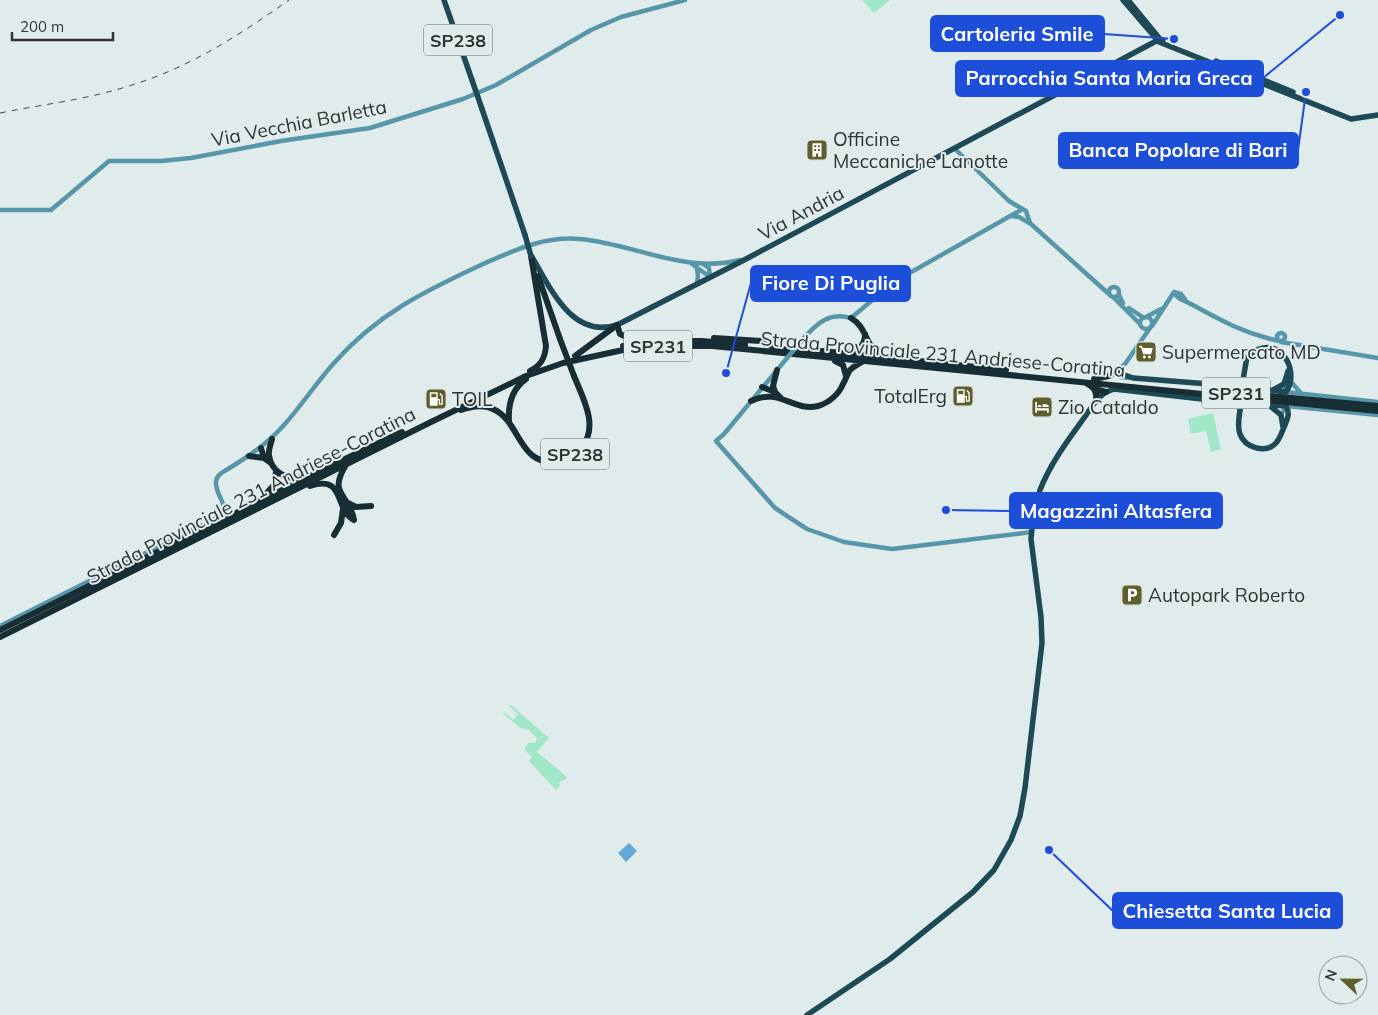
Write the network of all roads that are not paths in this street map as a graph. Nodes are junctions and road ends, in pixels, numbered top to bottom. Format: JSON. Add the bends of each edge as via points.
{"nodes":[{"id":1,"x":444,"y":0,"type":"edge"},
{"id":2,"x":685,"y":0,"type":"edge"},
{"id":3,"x":1123,"y":0,"type":"edge"},
{"id":4,"x":1128,"y":0,"type":"edge"},
{"id":5,"x":1158,"y":40,"type":"junction"},
{"id":6,"x":1238,"y":72,"type":"junction"},
{"id":7,"x":1378,"y":114,"type":"edge"},
{"id":8,"x":954,"y":149,"type":"junction"},
{"id":9,"x":0,"y":210,"type":"edge"},
{"id":10,"x":1021,"y":210,"type":"junction"},
{"id":11,"x":1010,"y":216,"type":"junction"},
{"id":12,"x":1024,"y":219,"type":"junction"},
{"id":13,"x":1031,"y":224,"type":"junction"},
{"id":14,"x":531,"y":256,"type":"junction"},
{"id":15,"x":746,"y":259,"type":"junction"},
{"id":16,"x":691,"y":264,"type":"junction"},
{"id":17,"x":703,"y":264,"type":"junction"},
{"id":18,"x":697,"y":268,"type":"junction"},
{"id":19,"x":710,"y":278,"type":"junction"},
{"id":20,"x":697,"y":284,"type":"junction"},
{"id":21,"x":1099,"y":284,"type":"junction"},
{"id":22,"x":1110,"y":289,"type":"junction"},
{"id":23,"x":1174,"y":292,"type":"junction"},
{"id":24,"x":1118,"y":295,"type":"junction"},
{"id":25,"x":1111,"y":296,"type":"junction"},
{"id":26,"x":1179,"y":298,"type":"junction"},
{"id":27,"x":1168,"y":300,"type":"junction"},
{"id":28,"x":1188,"y":303,"type":"junction"},
{"id":29,"x":1162,"y":308,"type":"junction"},
{"id":30,"x":851,"y":318,"type":"junction"},
{"id":31,"x":1145,"y":318,"type":"junction"},
{"id":32,"x":618,"y":325,"type":"junction"},
{"id":33,"x":1141,"y":325,"type":"junction"},
{"id":34,"x":1151,"y":327,"type":"junction"},
{"id":35,"x":864,"y":334,"type":"junction"},
{"id":36,"x":1256,"y":335,"type":"junction"},
{"id":37,"x":1282,"y":340,"type":"junction"},
{"id":38,"x":1140,"y":344,"type":"junction"},
{"id":39,"x":776,"y":348,"type":"junction"},
{"id":40,"x":824,"y":354,"type":"junction"},
{"id":41,"x":574,"y":356,"type":"junction"},
{"id":42,"x":884,"y":357,"type":"junction"},
{"id":43,"x":1378,"y":358,"type":"edge"},
{"id":44,"x":864,"y":361,"type":"junction"},
{"id":45,"x":558,"y":364,"type":"junction"},
{"id":46,"x":1125,"y":364,"type":"junction"},
{"id":47,"x":1289,"y":369,"type":"junction"},
{"id":48,"x":777,"y":370,"type":"junction"},
{"id":49,"x":1116,"y":372,"type":"junction"},
{"id":50,"x":1125,"y":375,"type":"junction"},
{"id":51,"x":846,"y":376,"type":"junction"},
{"id":52,"x":518,"y":377,"type":"junction"},
{"id":53,"x":1133,"y":378,"type":"junction"},
{"id":54,"x":1094,"y":379,"type":"junction"},
{"id":55,"x":1083,"y":382,"type":"junction"},
{"id":56,"x":1291,"y":382,"type":"junction"},
{"id":57,"x":1284,"y":384,"type":"junction"},
{"id":58,"x":762,"y":387,"type":"junction"},
{"id":59,"x":1095,"y":389,"type":"junction"},
{"id":60,"x":1270,"y":391,"type":"junction"},
{"id":61,"x":775,"y":392,"type":"junction"},
{"id":62,"x":1106,"y":392,"type":"junction"},
{"id":63,"x":1286,"y":392,"type":"junction"},
{"id":64,"x":1302,"y":394,"type":"junction"},
{"id":65,"x":768,"y":396,"type":"junction"},
{"id":66,"x":782,"y":399,"type":"junction"},
{"id":67,"x":1096,"y":401,"type":"junction"},
{"id":68,"x":751,"y":402,"type":"junction"},
{"id":69,"x":1378,"y":402,"type":"edge"},
{"id":70,"x":1268,"y":404,"type":"junction"},
{"id":71,"x":1286,"y":406,"type":"junction"},
{"id":72,"x":1378,"y":406,"type":"edge"},
{"id":73,"x":1300,"y":408,"type":"junction"},
{"id":74,"x":1378,"y":413,"type":"edge"},
{"id":75,"x":1281,"y":415,"type":"junction"},
{"id":76,"x":1289,"y":416,"type":"junction"},
{"id":77,"x":509,"y":422,"type":"junction"},
{"id":78,"x":1283,"y":427,"type":"junction"},
{"id":79,"x":415,"y":430,"type":"junction"},
{"id":80,"x":272,"y":439,"type":"junction"},
{"id":81,"x":261,"y":448,"type":"junction"},
{"id":82,"x":249,"y":456,"type":"junction"},
{"id":83,"x":266,"y":456,"type":"junction"},
{"id":84,"x":344,"y":462,"type":"junction"},
{"id":85,"x":276,"y":472,"type":"junction"},
{"id":86,"x":290,"y":492,"type":"junction"},
{"id":87,"x":345,"y":501,"type":"junction"},
{"id":88,"x":371,"y":506,"type":"dead end"},
{"id":89,"x":243,"y":509,"type":"junction"},
{"id":90,"x":344,"y":509,"type":"junction"},
{"id":91,"x":1032,"y":532,"type":"junction"},
{"id":92,"x":334,"y":535,"type":"dead end"},
{"id":93,"x":0,"y":626,"type":"edge"},
{"id":94,"x":0,"y":630,"type":"edge"},
{"id":95,"x":0,"y":637,"type":"edge"},
{"id":96,"x":807,"y":1015,"type":"edge"}],
"edges":[{"from":1,"to":14,"type":"main road","number":"SP238","bridge":true},
{"from":2,"to":9,"type":"street","name":"Via Vecchia Barletta","via":[[621,16],[590,30],[496,85],[463,99],[370,128],[192,158],[109,161],[51,210]]},
{"from":3,"to":5,"type":"main road"},
{"from":4,"to":5,"type":"main road"},
{"from":5,"to":6,"type":"main road"},
{"from":5,"to":8,"type":"main road","name":"Via Andria"},
{"from":6,"to":7,"type":"main road","via":[[1353,115]]},
{"from":6,"to":7,"type":"main road","via":[[1351,119]]},
{"from":8,"to":10,"type":"street"},
{"from":8,"to":15,"type":"main road","name":"Via Andria"},
{"from":10,"to":11,"type":"street"},
{"from":10,"to":12,"type":"street"},
{"from":10,"to":13,"type":"street","via":[[1026,211]]},
{"from":11,"to":12,"type":"street"},
{"from":11,"to":30,"type":"street","via":[[906,275]]},
{"from":12,"to":13,"type":"street"},
{"from":13,"to":21,"type":"street"},
{"from":14,"to":32,"type":"main road","via":[[572,316],[599,329]]},
{"from":14,"to":52,"type":"highway","via":[[546,346],[540,364]]},
{"from":14,"to":77,"type":"highway","number":"SP238","bridge":true,"via":[[589,418],[590,429],[588,440],[574,456],[547,461],[524,447]]},
{"from":15,"to":17,"type":"street"},
{"from":15,"to":19,"type":"main road","name":"Via Andria"},
{"from":16,"to":17,"type":"street"},
{"from":16,"to":18,"type":"street"},
{"from":16,"to":80,"type":"street","via":[[581,239],[545,240],[519,248],[428,289],[380,320],[350,345]]},
{"from":17,"to":19,"type":"street","via":[[709,268]]},
{"from":18,"to":19,"type":"street"},
{"from":18,"to":20,"type":"street"},
{"from":19,"to":20,"type":"main road","name":"Via Andria"},
{"from":20,"to":32,"type":"main road","name":"Via Andria"},
{"from":21,"to":22,"type":"street"},
{"from":21,"to":25,"type":"street"},
{"from":22,"to":24,"type":"street","via":[[1117,288]]},
{"from":22,"to":25,"type":"street"},
{"from":23,"to":26,"type":"street"},
{"from":23,"to":27,"type":"street"},
{"from":23,"to":28,"type":"street","via":[[1181,294]]},
{"from":24,"to":25,"type":"street"},
{"from":24,"to":31,"type":"street","via":[[1126,306]]},
{"from":25,"to":33,"type":"street"},
{"from":26,"to":27,"type":"street"},
{"from":26,"to":28,"type":"street"},
{"from":27,"to":29,"type":"street"},
{"from":28,"to":36,"type":"street","via":[[1222,322]]},
{"from":29,"to":31,"type":"street"},
{"from":29,"to":34,"type":"street"},
{"from":30,"to":35,"type":"highway","via":[[861,325]]},
{"from":30,"to":48,"type":"street","bridge":true,"via":[[828,317],[815,326]]},
{"from":31,"to":33,"type":"street"},
{"from":31,"to":34,"type":"street","via":[[1151,320]]},
{"from":32,"to":39,"type":"highway","via":[[620,334],[629,338],[720,338],[761,341]]},
{"from":32,"to":41,"type":"highway"},
{"from":33,"to":34,"type":"street","via":[[1144,329]]},
{"from":33,"to":38,"type":"street"},
{"from":34,"to":38,"type":"street"},
{"from":35,"to":40,"type":"highway","via":[[864,342],[855,352],[825,350]]},
{"from":35,"to":42,"type":"highway","via":[[872,349]]},
{"from":36,"to":37,"type":"street"},
{"from":36,"to":37,"type":"street","via":[[1279,334],[1277,336]]},
{"from":37,"to":43,"type":"street"},
{"from":38,"to":46,"type":"street"},
{"from":39,"to":40,"type":"highway","name":"Strada Provinciale 231 Andriese-Coratina","number":"SP231"},
{"from":39,"to":41,"type":"highway","name":"Strada Provinciale 231 Andriese-Coratina","number":"SP231","via":[[702,341],[670,342],[618,347]]},
{"from":40,"to":42,"type":"highway","name":"Strada Provinciale 231 Andriese-Coratina","number":"SP231"},
{"from":40,"to":44,"type":"highway","name":"Strada Provinciale 231 Andriese-Coratina","number":"SP231"},
{"from":40,"to":45,"type":"highway","name":"Strada Provinciale 231 Andriese-Coratina","number":"SP231","via":[[674,346],[622,350]]},
{"from":40,"to":51,"type":"highway","via":[[843,364]]},
{"from":41,"to":52,"type":"highway","name":"Strada Provinciale 231 Andriese-Coratina","number":"SP231"},
{"from":42,"to":54,"type":"highway","name":"Strada Provinciale 231 Andriese-Coratina","number":"SP231"},
{"from":44,"to":51,"type":"highway"},
{"from":44,"to":55,"type":"highway","name":"Strada Provinciale 231 Andriese-Coratina","number":"SP231"},
{"from":45,"to":77,"type":"highway","via":[[528,378],[518,387],[510,406]]},
{"from":45,"to":79,"type":"highway","name":"Strada Provinciale 231 Andriese-Coratina","number":"SP231"},
{"from":46,"to":49,"type":"street"},
{"from":46,"to":50,"type":"street"},
{"from":47,"to":56,"type":"main road"},
{"from":47,"to":57,"type":"main road"},
{"from":47,"to":78,"type":"main road","bridge":true,"via":[[1285,357],[1277,350],[1268,346],[1259,348],[1247,356],[1243,380],[1239,424],[1243,440],[1253,447],[1265,448],[1280,438]]},
{"from":48,"to":58,"type":"street"},
{"from":48,"to":61,"type":"highway","via":[[773,386]]},
{"from":49,"to":50,"type":"main road"},
{"from":49,"to":53,"type":"street","via":[[1121,377]]},
{"from":49,"to":54,"type":"highway"},
{"from":50,"to":53,"type":"main road"},
{"from":51,"to":66,"type":"highway","via":[[836,395],[818,406],[810,407]]},
{"from":52,"to":84,"type":"highway","name":"Strada Provinciale 231 Andriese-Coratina","number":"SP231"},
{"from":53,"to":60,"type":"main road"},
{"from":54,"to":72,"type":"highway","name":"Strada Provinciale 231 Andriese-Coratina","number":"SP231"},
{"from":55,"to":59,"type":"highway"},
{"from":55,"to":74,"type":"highway","name":"Strada Provinciale 231 Andriese-Coratina","number":"SP231"},
{"from":56,"to":63,"type":"main road"},
{"from":56,"to":64,"type":"street"},
{"from":57,"to":60,"type":"main road"},
{"from":57,"to":63,"type":"street"},
{"from":58,"to":61,"type":"highway"},
{"from":58,"to":65,"type":"highway"},
{"from":58,"to":68,"type":"street"},
{"from":59,"to":62,"type":"highway"},
{"from":59,"to":67,"type":"highway"},
{"from":60,"to":63,"type":"main road"},
{"from":61,"to":66,"type":"highway"},
{"from":62,"to":67,"type":"main road"},
{"from":62,"to":70,"type":"main road","via":[[1114,389]]},
{"from":63,"to":64,"type":"street"},
{"from":64,"to":69,"type":"street"},
{"from":65,"to":66,"type":"highway"},
{"from":65,"to":68,"type":"highway"},
{"from":67,"to":91,"type":"main road","via":[[1050,469],[1038,496]]},
{"from":68,"to":91,"type":"street","via":[[716,441],[775,508],[807,529],[844,542],[892,549]]},
{"from":70,"to":71,"type":"main road"},
{"from":70,"to":75,"type":"main road"},
{"from":71,"to":73,"type":"street"},
{"from":71,"to":75,"type":"street"},
{"from":71,"to":76,"type":"main road"},
{"from":73,"to":74,"type":"street"},
{"from":73,"to":76,"type":"street"},
{"from":75,"to":78,"type":"main road"},
{"from":76,"to":78,"type":"main road"},
{"from":77,"to":79,"type":"highway","via":[[494,409],[476,406]]},
{"from":79,"to":84,"type":"highway","name":"Strada Provinciale 231 Andriese-Coratina","number":"SP231"},
{"from":80,"to":81,"type":"street"},
{"from":80,"to":83,"type":"highway"},
{"from":81,"to":82,"type":"street"},
{"from":81,"to":83,"type":"highway"},
{"from":82,"to":83,"type":"highway"},
{"from":82,"to":93,"type":"street","via":[[218,475],[217,490],[224,506],[215,519]]},
{"from":83,"to":85,"type":"highway"},
{"from":84,"to":85,"type":"highway","via":[[298,478],[288,478]]},
{"from":84,"to":86,"type":"highway","name":"Strada Provinciale 231 Andriese-Coratina","number":"SP231"},
{"from":84,"to":87,"type":"highway","via":[[338,484]]},
{"from":84,"to":89,"type":"highway","name":"Strada Provinciale 231 Andriese-Coratina","number":"SP231"},
{"from":85,"to":89,"type":"highway","via":[[274,485],[267,495]]},
{"from":86,"to":90,"type":"highway","via":[[316,484],[329,485],[338,493]]},
{"from":86,"to":95,"type":"highway","name":"Strada Provinciale 231 Andriese-Coratina","number":"SP231"},
{"from":87,"to":88,"type":"highway","via":[[356,507]]},
{"from":87,"to":90,"type":"highway","via":[[354,520]]},
{"from":89,"to":94,"type":"highway","name":"Strada Provinciale 231 Andriese-Coratina","number":"SP231"},
{"from":90,"to":92,"type":"highway"},
{"from":91,"to":96,"type":"main road","via":[[1042,643],[1026,788],[1011,840],[994,870],[974,892],[890,958]]}]}
